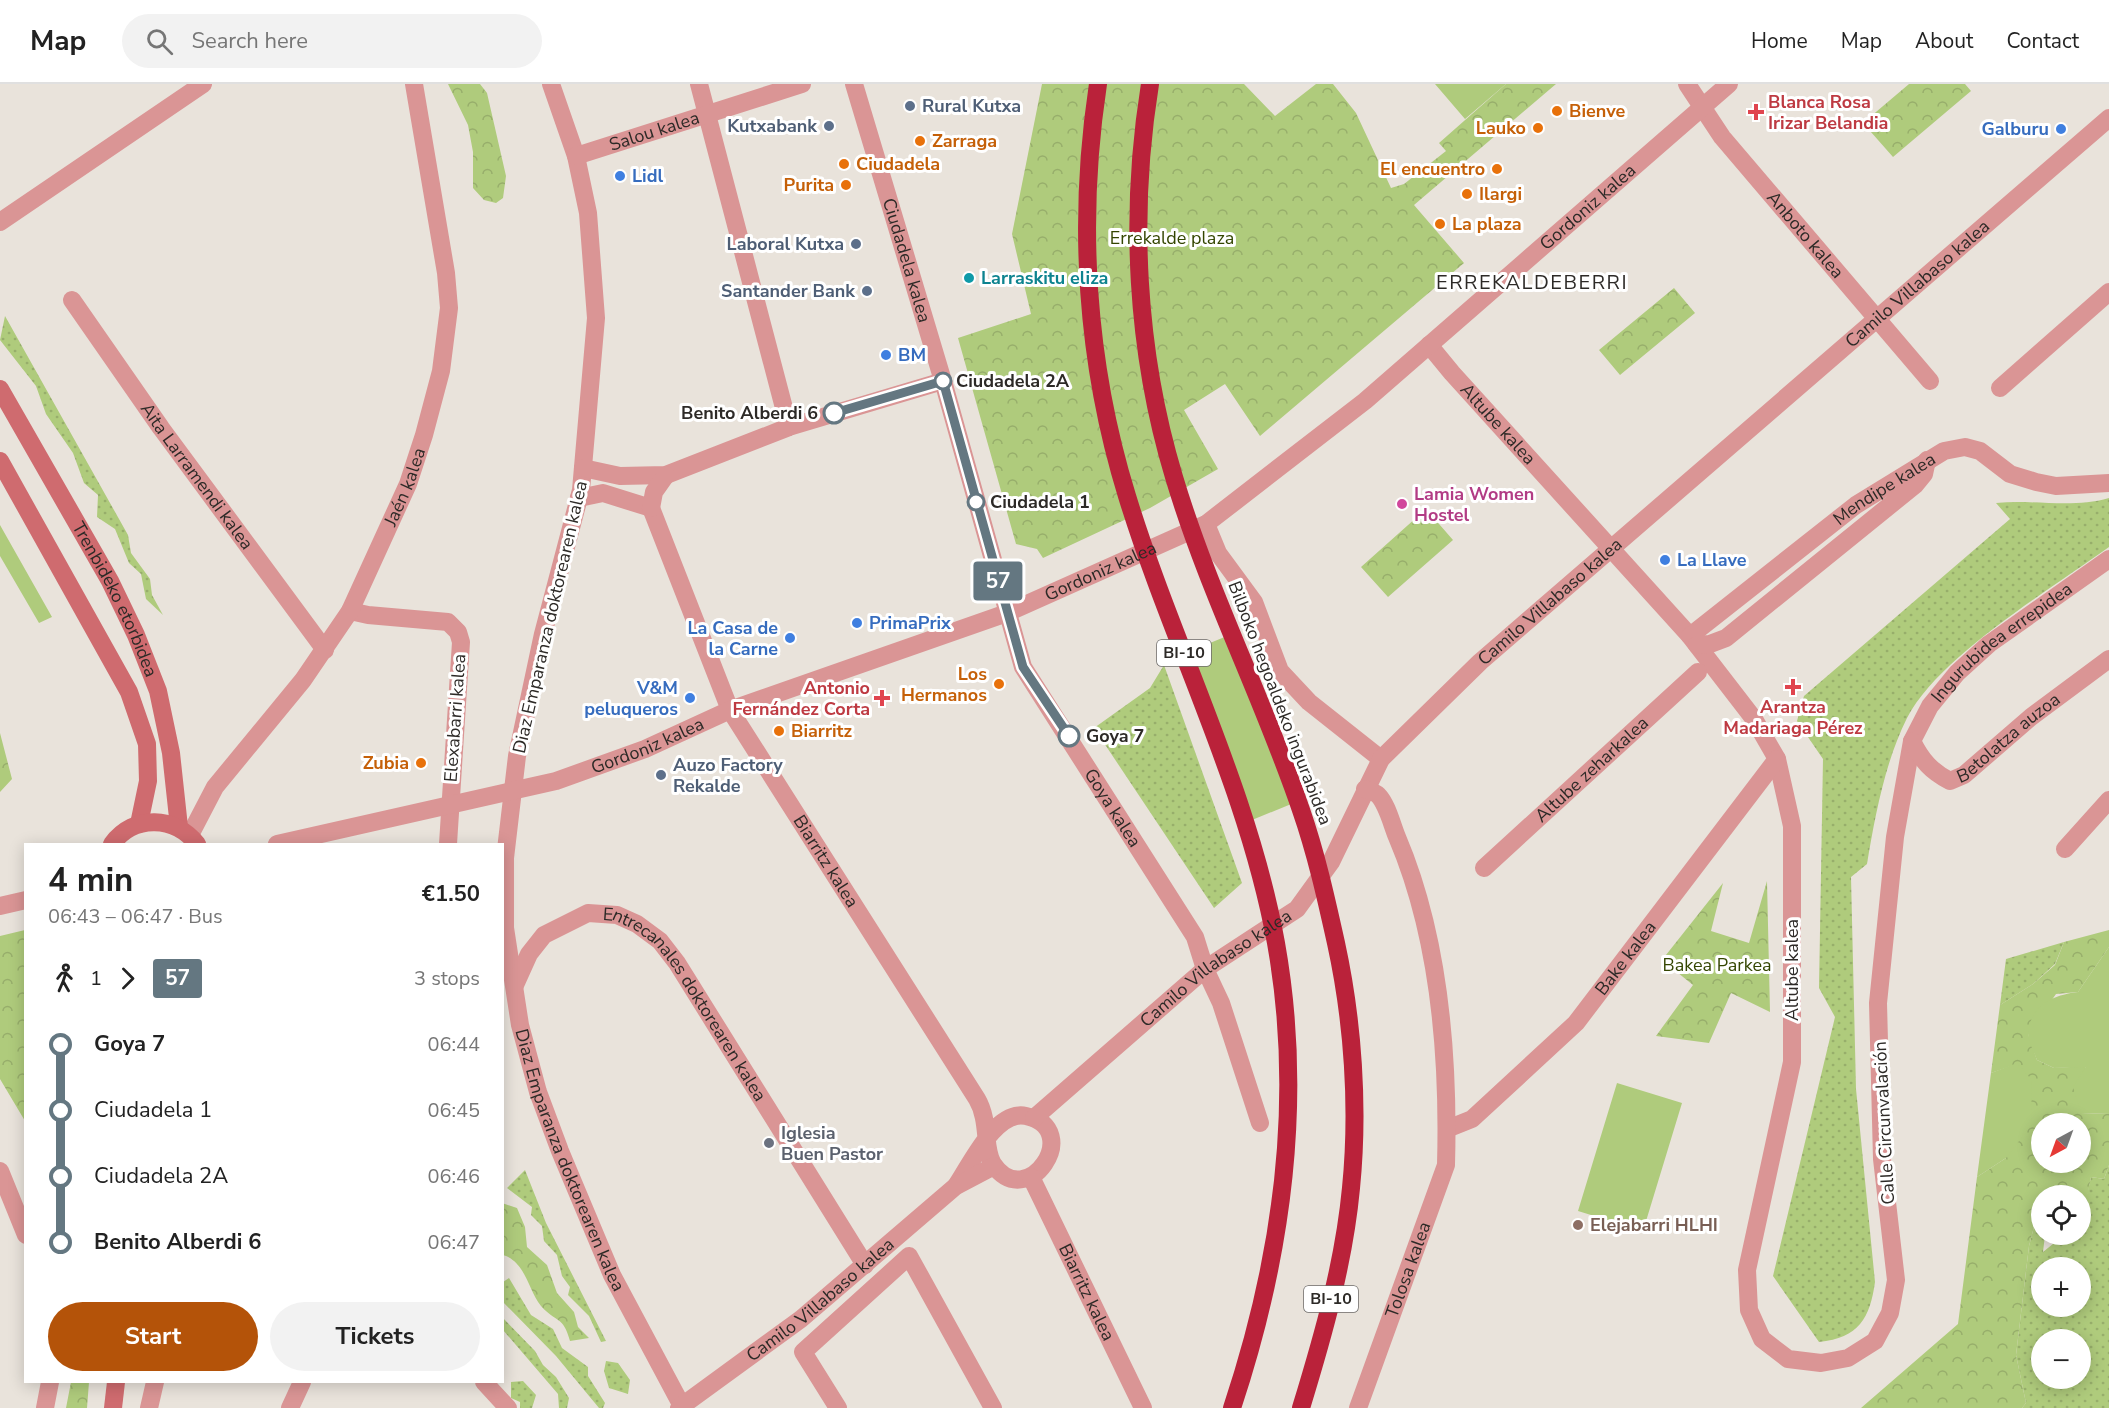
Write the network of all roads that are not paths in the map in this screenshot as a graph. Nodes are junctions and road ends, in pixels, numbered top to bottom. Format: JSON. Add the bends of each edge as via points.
{"nodes":[{"id":1,"x":203,"y":84,"type":"edge"},
{"id":2,"x":414,"y":84,"type":"edge"},
{"id":3,"x":551,"y":84,"type":"edge"},
{"id":4,"x":699,"y":84,"type":"edge"},
{"id":5,"x":802,"y":84,"type":"edge"},
{"id":6,"x":854,"y":84,"type":"edge"},
{"id":7,"x":1098,"y":84,"type":"edge"},
{"id":8,"x":1150,"y":84,"type":"edge"},
{"id":9,"x":1687,"y":84,"type":"edge"},
{"id":10,"x":1729,"y":84,"type":"edge"},
{"id":11,"x":1701,"y":106,"type":"junction"},
{"id":12,"x":708,"y":113,"type":"junction"},
{"id":13,"x":2109,"y":118,"type":"edge"},
{"id":14,"x":576,"y":156,"type":"junction"},
{"id":15,"x":0,"y":222,"type":"edge"},
{"id":16,"x":2109,"y":292,"type":"edge"},
{"id":17,"x":72,"y":300,"type":"dead end"},
{"id":18,"x":1877,"y":319,"type":"junction"},
{"id":19,"x":1429,"y":345,"type":"junction"},
{"id":20,"x":943,"y":381,"type":"junction"},
{"id":21,"x":1930,"y":381,"type":"dead end"},
{"id":22,"x":2000,"y":388,"type":"dead end"},
{"id":23,"x":0,"y":389,"type":"edge"},
{"id":24,"x":789,"y":427,"type":"junction"},
{"id":25,"x":0,"y":461,"type":"edge"},
{"id":26,"x":583,"y":468,"type":"junction"},
{"id":27,"x":666,"y":475,"type":"junction"},
{"id":28,"x":2109,"y":483,"type":"edge"},
{"id":29,"x":579,"y":498,"type":"junction"},
{"id":30,"x":651,"y":508,"type":"junction"},
{"id":31,"x":1206,"y":524,"type":"junction"},
{"id":32,"x":1610,"y":549,"type":"junction"},
{"id":33,"x":2109,"y":559,"type":"edge"},
{"id":34,"x":350,"y":611,"type":"junction"},
{"id":35,"x":1007,"y":612,"type":"junction"},
{"id":36,"x":1694,"y":640,"type":"junction"},
{"id":37,"x":325,"y":650,"type":"junction"},
{"id":38,"x":2109,"y":659,"type":"edge"},
{"id":39,"x":1698,"y":672,"type":"dead end"},
{"id":40,"x":730,"y":710,"type":"junction"},
{"id":41,"x":1912,"y":741,"type":"junction"},
{"id":42,"x":1381,"y":759,"type":"junction"},
{"id":43,"x":1777,"y":759,"type":"junction"},
{"id":44,"x":1365,"y":789,"type":"junction"},
{"id":45,"x":2109,"y":800,"type":"edge"},
{"id":46,"x":139,"y":824,"type":"junction"},
{"id":47,"x":189,"y":836,"type":"edge"},
{"id":48,"x":113,"y":843,"type":"edge"},
{"id":49,"x":281,"y":843,"type":"edge"},
{"id":50,"x":448,"y":843,"type":"edge"},
{"id":51,"x":2065,"y":849,"type":"dead end"},
{"id":52,"x":1484,"y":868,"type":"dead end"},
{"id":53,"x":24,"y":900,"type":"edge"},
{"id":54,"x":0,"y":906,"type":"edge"},
{"id":55,"x":1205,"y":969,"type":"junction"},
{"id":56,"x":515,"y":985,"type":"junction"},
{"id":57,"x":1034,"y":1118,"type":"junction"},
{"id":58,"x":1260,"y":1123,"type":"dead end"},
{"id":59,"x":1447,"y":1129,"type":"junction"},
{"id":60,"x":988,"y":1139,"type":"junction"},
{"id":61,"x":994,"y":1166,"type":"junction"},
{"id":62,"x":0,"y":1171,"type":"edge"},
{"id":63,"x":1031,"y":1176,"type":"junction"},
{"id":64,"x":956,"y":1186,"type":"junction"},
{"id":65,"x":24,"y":1230,"type":"edge"},
{"id":66,"x":865,"y":1265,"type":"junction"},
{"id":67,"x":1747,"y":1270,"type":"joint"},
{"id":68,"x":50,"y":1383,"type":"edge"},
{"id":69,"x":116,"y":1383,"type":"edge"},
{"id":70,"x":155,"y":1383,"type":"edge"},
{"id":71,"x":302,"y":1383,"type":"edge"},
{"id":72,"x":485,"y":1383,"type":"edge"},
{"id":73,"x":681,"y":1407,"type":"edge"},
{"id":74,"x":45,"y":1408,"type":"edge"},
{"id":75,"x":113,"y":1408,"type":"edge"},
{"id":76,"x":149,"y":1408,"type":"edge"},
{"id":77,"x":290,"y":1408,"type":"edge"},
{"id":78,"x":508,"y":1408,"type":"edge"},
{"id":79,"x":838,"y":1408,"type":"edge"},
{"id":80,"x":993,"y":1408,"type":"edge"},
{"id":81,"x":1143,"y":1408,"type":"edge"},
{"id":82,"x":1232,"y":1408,"type":"edge"},
{"id":83,"x":1301,"y":1408,"type":"edge"},
{"id":84,"x":1358,"y":1408,"type":"edge"}],
"edges":[{"from":1,"to":15,"type":"street"},
{"from":2,"to":34,"type":"street","name":"Jaén kalea","via":[[449,308],[441,371],[408,484]]},
{"from":3,"to":14,"type":"street","name":"Diaz Emparanza doktorearen kalea"},
{"from":4,"to":12,"type":"street"},
{"from":5,"to":12,"type":"street","name":"Salou kalea"},
{"from":6,"to":20,"type":"street","name":"Ciudadela kalea"},
{"from":7,"to":82,"type":"highway","number":"BI-10","via":[[1088,176],[1087,260],[1091,331],[1104,406],[1127,496],[1231,779],[1276,943],[1289,1080],[1286,1156],[1279,1221],[1260,1314]]},
{"from":8,"to":83,"type":"highway","name":"Bilboko hegoaldeko ingurabidea","number":"BI-10","via":[[1137,221],[1150,372],[1173,476],[1301,811],[1337,947],[1352,1069],[1352,1187],[1324,1331]]},
{"from":9,"to":11,"type":"street","name":"Anboto kalea"},
{"from":10,"to":11,"type":"street","name":"Gordoniz kalea"},
{"from":11,"to":18,"type":"street","name":"Anboto kalea"},
{"from":11,"to":19,"type":"street","name":"Gordoniz kalea"},
{"from":12,"to":14,"type":"street","name":"Salou kalea"},
{"from":12,"to":24,"type":"street"},
{"from":13,"to":18,"type":"street","name":"Camilo Villabaso kalea"},
{"from":14,"to":26,"type":"street","name":"Diaz Emparanza doktorearen kalea","via":[[588,213],[596,318]]},
{"from":16,"to":22,"type":"street"},
{"from":17,"to":37,"type":"street","name":"Aita Larramendi kalea"},
{"from":18,"to":21,"type":"street","name":"Anboto kalea"},
{"from":18,"to":32,"type":"street","name":"Camilo Villabaso kalea"},
{"from":19,"to":31,"type":"street","name":"Gordoniz kalea","via":[[1356,409]]},
{"from":19,"to":32,"type":"street","name":"Altube kalea"},
{"from":20,"to":24,"type":"street"},
{"from":20,"to":35,"type":"street","name":"Ciudadela kalea"},
{"from":23,"to":47,"type":"street","name":"Trenbideko etorbidea","via":[[110,581],[136,635],[158,691]]},
{"from":24,"to":27,"type":"street"},
{"from":25,"to":46,"type":"street","name":"Trenbideko etorbidea","via":[[129,692],[147,744],[148,781]]},
{"from":26,"to":27,"type":"street","via":[[620,476]]},
{"from":26,"to":29,"type":"street","name":"Diaz Emparanza doktorearen kalea"},
{"from":27,"to":30,"type":"street","via":[[654,492]]},
{"from":28,"to":36,"type":"street","name":"Mendipe kalea","via":[[2056,486],[2010,474],[1980,451],[1965,447],[1944,452],[1856,505]]},
{"from":29,"to":30,"type":"street","via":[[603,493]]},
{"from":29,"to":56,"type":"street","name":"Diaz Emparanza doktorearen kalea","via":[[543,634],[517,756],[505,858],[505,928]]},
{"from":30,"to":40,"type":"street","name":"Biarritz kalea"},
{"from":31,"to":35,"type":"street","name":"Gordoniz kalea"},
{"from":31,"to":42,"type":"street","via":[[1218,553],[1254,602],[1280,671],[1309,702]]},
{"from":32,"to":36,"type":"street","name":"Altube kalea"},
{"from":32,"to":42,"type":"street","name":"Camilo Villabaso kalea","via":[[1480,662]]},
{"from":33,"to":41,"type":"street","name":"Ingurubidea errepidea","via":[[1989,644],[1957,673],[1930,706]]},
{"from":34,"to":37,"type":"street","name":"Jaén kalea"},
{"from":34,"to":50,"type":"street","name":"Elexabarri kalea","via":[[448,622],[458,632]]},
{"from":35,"to":40,"type":"street","name":"Gordoniz kalea"},
{"from":35,"to":55,"type":"street","name":"Goya kalea","via":[[1023,667],[1195,937]]},
{"from":36,"to":43,"type":"street","name":"Altube kalea","via":[[1727,682]]},
{"from":37,"to":47,"type":"street","name":"Jaén kalea","via":[[215,787]]},
{"from":38,"to":41,"type":"street","name":"Betolatza auzoa","via":[[2039,710],[1964,775],[1950,781],[1933,772]]},
{"from":39,"to":52,"type":"street","name":"Altube zeharkalea"},
{"from":40,"to":49,"type":"street","name":"Gordoniz kalea","via":[[645,749],[556,780]]},
{"from":40,"to":60,"type":"street","name":"Biarritz kalea","via":[[977,1099],[984,1112]]},
{"from":41,"to":67,"type":"street","name":"Calle Circunvalación","via":[[1895,837],[1878,1003],[1882,1159],[1896,1280],[1890,1313],[1875,1341],[1848,1358],[1821,1363],[1788,1359],[1762,1339],[1753,1320]]},
{"from":42,"to":44,"type":"street","name":"Camilo Villabaso kalea"},
{"from":43,"to":59,"type":"street","name":"Bake kalea","via":[[1576,1023],[1472,1119]]},
{"from":43,"to":67,"type":"street","name":"Altube kalea","via":[[1792,826],[1792,1062]]},
{"from":44,"to":55,"type":"street","name":"Camilo Villabaso kalea","via":[[1331,862],[1297,909]]},
{"from":44,"to":59,"type":"street","name":"Tolosa kalea","via":[[1378,795],[1387,815],[1412,873],[1426,928],[1443,1024]]},
{"from":45,"to":51,"type":"street"},
{"from":46,"to":47,"type":"street","via":[[159,822]]},
{"from":46,"to":48,"type":"street","via":[[124,831]]},
{"from":53,"to":54,"type":"street"},
{"from":55,"to":57,"type":"street","name":"Camilo Villabaso kalea"},
{"from":55,"to":58,"type":"street","name":"Goya kalea","via":[[1221,1003]]},
{"from":56,"to":66,"type":"street","name":"Entrecanales doktorearen kalea","via":[[529,954],[544,935],[588,913],[617,915],[660,941]]},
{"from":56,"to":73,"type":"street","name":"Diaz Emparanza doktorearen kalea","via":[[520,1024],[538,1092],[560,1151],[612,1275]]},
{"from":57,"to":60,"type":"street","via":[[1006,1117]]},
{"from":57,"to":63,"type":"street","via":[[1048,1133],[1051,1143],[1047,1163]]},
{"from":59,"to":84,"type":"street","name":"Tolosa kalea","via":[[1446,1165]]},
{"from":60,"to":61,"type":"street"},
{"from":60,"to":64,"type":"street"},
{"from":61,"to":63,"type":"street","via":[[1011,1177]]},
{"from":61,"to":64,"type":"street"},
{"from":62,"to":65,"type":"street"},
{"from":63,"to":81,"type":"street","name":"Biarritz kalea"},
{"from":64,"to":66,"type":"street","name":"Camilo Villabaso kalea"},
{"from":66,"to":73,"type":"street","name":"Camilo Villabaso kalea"},
{"from":68,"to":74,"type":"street"},
{"from":69,"to":75,"type":"street"},
{"from":70,"to":76,"type":"street"},
{"from":71,"to":77,"type":"street"},
{"from":72,"to":78,"type":"street"},
{"from":79,"to":80,"type":"street","via":[[803,1352],[909,1256]]}]}
